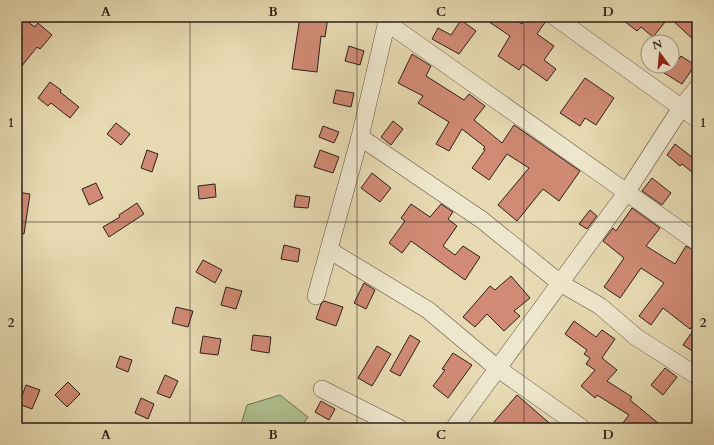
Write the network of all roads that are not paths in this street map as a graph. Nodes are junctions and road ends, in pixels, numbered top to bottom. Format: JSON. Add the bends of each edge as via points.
{"nodes":[{"id":1,"x":555,"y":17,"type":"edge"},
{"id":2,"x":387,"y":20,"type":"edge"},
{"id":3,"x":697,"y":88,"type":"edge"},
{"id":4,"x":681,"y":108,"type":"junction"},
{"id":5,"x":697,"y":119,"type":"edge"},
{"id":6,"x":360,"y":137,"type":"junction"},
{"id":7,"x":626,"y":193,"type":"junction"},
{"id":8,"x":697,"y":242,"type":"edge"},
{"id":9,"x":329,"y":250,"type":"junction"},
{"id":10,"x":560,"y":282,"type":"junction"},
{"id":11,"x":316,"y":296,"type":"dead end"},
{"id":12,"x":497,"y":368,"type":"junction"},
{"id":13,"x":697,"y":376,"type":"edge"},
{"id":14,"x":322,"y":389,"type":"dead end"},
{"id":15,"x":399,"y":428,"type":"edge"},
{"id":16,"x":454,"y":428,"type":"edge"},
{"id":17,"x":582,"y":428,"type":"edge"}],
"edges":[{"from":1,"to":4,"type":"street"},
{"from":2,"to":6,"type":"street"},
{"from":2,"to":7,"type":"street"},
{"from":3,"to":4,"type":"street"},
{"from":4,"to":5,"type":"street"},
{"from":4,"to":7,"type":"street"},
{"from":6,"to":9,"type":"street"},
{"from":6,"to":10,"type":"street","via":[[482,220]]},
{"from":7,"to":8,"type":"street"},
{"from":7,"to":10,"type":"street"},
{"from":9,"to":11,"type":"street"},
{"from":9,"to":12,"type":"street","via":[[428,310]]},
{"from":10,"to":12,"type":"street"},
{"from":10,"to":13,"type":"street","via":[[600,306],[636,337]]},
{"from":12,"to":16,"type":"street"},
{"from":12,"to":17,"type":"street"},
{"from":14,"to":15,"type":"street"}]}
